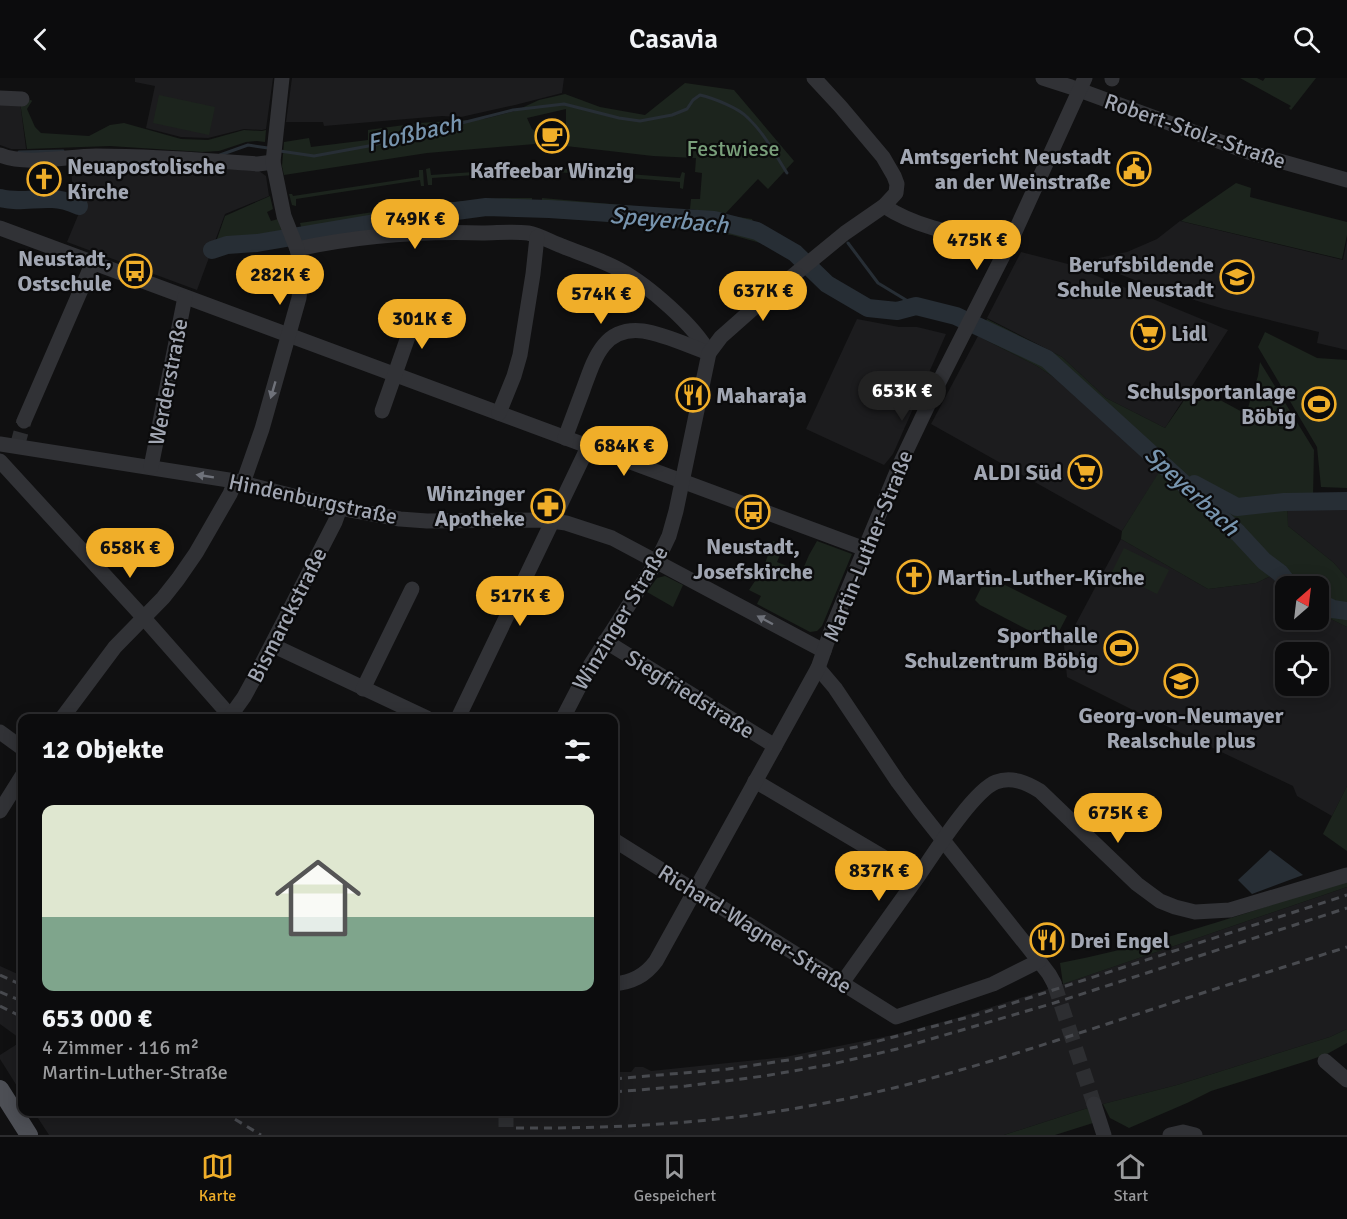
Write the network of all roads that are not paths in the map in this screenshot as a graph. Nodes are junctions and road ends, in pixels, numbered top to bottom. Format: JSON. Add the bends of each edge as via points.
{"nodes":[{"id":1,"x":282,"y":78,"type":"edge"},
{"id":2,"x":814,"y":78,"type":"edge"},
{"id":3,"x":1043,"y":78,"type":"edge"},
{"id":4,"x":1082,"y":84,"type":"edge"},
{"id":5,"x":0,"y":98,"type":"edge"},
{"id":6,"x":22,"y":99,"type":"dead end"},
{"id":7,"x":274,"y":153,"type":"junction"},
{"id":8,"x":0,"y":155,"type":"edge"},
{"id":9,"x":1347,"y":180,"type":"edge"},
{"id":10,"x":884,"y":206,"type":"junction"},
{"id":11,"x":0,"y":228,"type":"edge"},
{"id":12,"x":537,"y":237,"type":"junction"},
{"id":13,"x":985,"y":239,"type":"dead end"},
{"id":14,"x":294,"y":242,"type":"junction"},
{"id":15,"x":93,"y":262,"type":"junction"},
{"id":16,"x":185,"y":297,"type":"junction"},
{"id":17,"x":416,"y":314,"type":"dead end"},
{"id":18,"x":289,"y":334,"type":"junction"},
{"id":19,"x":710,"y":353,"type":"junction"},
{"id":20,"x":396,"y":374,"type":"junction"},
{"id":21,"x":382,"y":411,"type":"dead end"},
{"id":22,"x":499,"y":413,"type":"junction"},
{"id":23,"x":24,"y":421,"type":"tunnel mouth"},
{"id":24,"x":565,"y":438,"type":"junction"},
{"id":25,"x":0,"y":444,"type":"edge"},
{"id":26,"x":588,"y":447,"type":"junction"},
{"id":27,"x":1,"y":466,"type":"edge"},
{"id":28,"x":151,"y":467,"type":"junction"},
{"id":29,"x":682,"y":481,"type":"junction"},
{"id":30,"x":239,"y":482,"type":"junction"},
{"id":31,"x":340,"y":508,"type":"junction"},
{"id":32,"x":553,"y":521,"type":"junction"},
{"id":33,"x":865,"y":549,"type":"junction"},
{"id":34,"x":657,"y":561,"type":"junction"},
{"id":35,"x":412,"y":589,"type":"dead end"},
{"id":36,"x":143,"y":617,"type":"junction"},
{"id":37,"x":605,"y":641,"type":"junction"},
{"id":38,"x":272,"y":645,"type":"junction"},
{"id":39,"x":821,"y":649,"type":"junction"},
{"id":40,"x":818,"y":668,"type":"junction"},
{"id":41,"x":363,"y":688,"type":"junction"},
{"id":42,"x":401,"y":713,"type":"edge"},
{"id":43,"x":65,"y":714,"type":"edge"},
{"id":44,"x":228,"y":714,"type":"edge"},
{"id":45,"x":233,"y":714,"type":"edge"},
{"id":46,"x":460,"y":714,"type":"edge"},
{"id":47,"x":565,"y":714,"type":"edge"},
{"id":48,"x":0,"y":732,"type":"edge"},
{"id":49,"x":18,"y":745,"type":"edge"},
{"id":50,"x":775,"y":746,"type":"junction"},
{"id":51,"x":755,"y":781,"type":"junction"},
{"id":52,"x":18,"y":782,"type":"edge"},
{"id":53,"x":0,"y":811,"type":"edge"},
{"id":54,"x":943,"y":840,"type":"junction"},
{"id":55,"x":618,"y":842,"type":"edge"},
{"id":56,"x":1347,"y":875,"type":"edge"},
{"id":57,"x":917,"y":877,"type":"junction"},
{"id":58,"x":695,"y":890,"type":"junction"},
{"id":59,"x":1039,"y":961,"type":"junction"},
{"id":60,"x":618,"y":983,"type":"edge"},
{"id":61,"x":842,"y":983,"type":"junction"},
{"id":62,"x":1054,"y":983,"type":"tunnel mouth"},
{"id":63,"x":1325,"y":1061,"type":"dead end"},
{"id":64,"x":1347,"y":1080,"type":"edge"},
{"id":65,"x":0,"y":1089,"type":"edge"},
{"id":66,"x":1094,"y":1104,"type":"tunnel mouth"},
{"id":67,"x":29,"y":1135,"type":"edge"},
{"id":68,"x":1104,"y":1135,"type":"edge"},
{"id":69,"x":1170,"y":1135,"type":"edge"},
{"id":70,"x":1195,"y":1135,"type":"edge"}],
"edges":[{"from":1,"to":7,"type":"street"},
{"from":2,"to":10,"type":"street","via":[[890,168],[897,184],[896,193]]},
{"from":3,"to":4,"type":"street","name":"Robert-Stolz-Straße"},
{"from":4,"to":9,"type":"street","name":"Robert-Stolz-Straße","via":[[1248,152]]},
{"from":4,"to":33,"type":"street","name":"Martin-Luther-Straße","via":[[1014,234],[919,423]]},
{"from":5,"to":6,"type":"street"},
{"from":7,"to":8,"type":"street","via":[[258,164],[95,156],[23,160]]},
{"from":7,"to":14,"type":"street","via":[[284,216]]},
{"from":10,"to":13,"type":"street","via":[[939,230]]},
{"from":10,"to":19,"type":"street","name":"Winzinger Straße","via":[[796,272],[721,338]]},
{"from":11,"to":15,"type":"street"},
{"from":12,"to":14,"type":"street","via":[[528,233],[456,232]]},
{"from":12,"to":19,"type":"street","via":[[631,277],[695,332]]},
{"from":12,"to":22,"type":"street","via":[[520,355]]},
{"from":14,"to":18,"type":"street","via":[[302,272]]},
{"from":15,"to":16,"type":"street"},
{"from":15,"to":23,"type":"street"},
{"from":16,"to":18,"type":"street"},
{"from":16,"to":28,"type":"street","name":"Werderstraße"},
{"from":17,"to":20,"type":"street"},
{"from":18,"to":20,"type":"street"},
{"from":18,"to":30,"type":"street","one_way":true,"via":[[264,421]]},
{"from":19,"to":24,"type":"street","via":[[645,331],[626,331],[613,337],[594,362]]},
{"from":19,"to":29,"type":"street","name":"Winzinger Straße"},
{"from":20,"to":21,"type":"street"},
{"from":20,"to":22,"type":"street"},
{"from":22,"to":24,"type":"street"},
{"from":24,"to":26,"type":"street"},
{"from":25,"to":28,"type":"street","name":"Hindenburgstraße"},
{"from":26,"to":29,"type":"street"},
{"from":26,"to":32,"type":"street"},
{"from":27,"to":36,"type":"street"},
{"from":30,"to":28,"type":"street","name":"Hindenburgstraße","one_way":true},
{"from":29,"to":33,"type":"street"},
{"from":29,"to":34,"type":"street","name":"Winzinger Straße","via":[[669,536]]},
{"from":30,"to":31,"type":"street","name":"Hindenburgstraße"},
{"from":30,"to":36,"type":"street","via":[[188,567]]},
{"from":31,"to":32,"type":"street","name":"Hindenburgstraße","via":[[427,521]]},
{"from":31,"to":38,"type":"street","name":"Bismarckstraße"},
{"from":32,"to":34,"type":"street","name":"Hindenburgstraße","via":[[612,538]]},
{"from":32,"to":46,"type":"street"},
{"from":33,"to":39,"type":"street","name":"Martin-Luther-Straße"},
{"from":34,"to":37,"type":"street","name":"Winzinger Straße"},
{"from":39,"to":34,"type":"street","name":"Hindenburgstraße","one_way":true},
{"from":35,"to":41,"type":"street"},
{"from":36,"to":43,"type":"street","via":[[104,660]]},
{"from":36,"to":44,"type":"street"},
{"from":37,"to":47,"type":"street","name":"Winzinger Straße"},
{"from":37,"to":50,"type":"street","name":"Siegfriedstraße"},
{"from":38,"to":41,"type":"street"},
{"from":38,"to":45,"type":"street","name":"Bismarckstraße"},
{"from":39,"to":40,"type":"street","name":"Martin-Luther-Straße"},
{"from":40,"to":50,"type":"street","name":"Martin-Luther-Straße"},
{"from":40,"to":54,"type":"street"},
{"from":41,"to":42,"type":"street"},
{"from":48,"to":49,"type":"street"},
{"from":50,"to":51,"type":"street","name":"Martin-Luther-Straße"},
{"from":51,"to":57,"type":"street"},
{"from":51,"to":58,"type":"street","name":"Martin-Luther-Straße"},
{"from":52,"to":53,"type":"street"},
{"from":54,"to":56,"type":"street","via":[[977,796],[987,787],[1008,779],[1040,791],[1137,884],[1175,907],[1195,912],[1230,910]]},
{"from":54,"to":57,"type":"street"},
{"from":54,"to":59,"type":"street"},
{"from":55,"to":58,"type":"street","name":"Richard-Wagner-Straße"},
{"from":57,"to":61,"type":"street"},
{"from":58,"to":60,"type":"street","name":"Martin-Luther-Straße","via":[[652,967],[635,979]]},
{"from":58,"to":61,"type":"street","name":"Richard-Wagner-Straße"},
{"from":59,"to":61,"type":"street","name":"Richard-Wagner-Straße","via":[[993,984],[896,1017]]},
{"from":59,"to":62,"type":"street"},
{"from":63,"to":64,"type":"street"},
{"from":65,"to":67,"type":"main road"},
{"from":66,"to":68,"type":"street"},
{"from":69,"to":70,"type":"street"}]}
